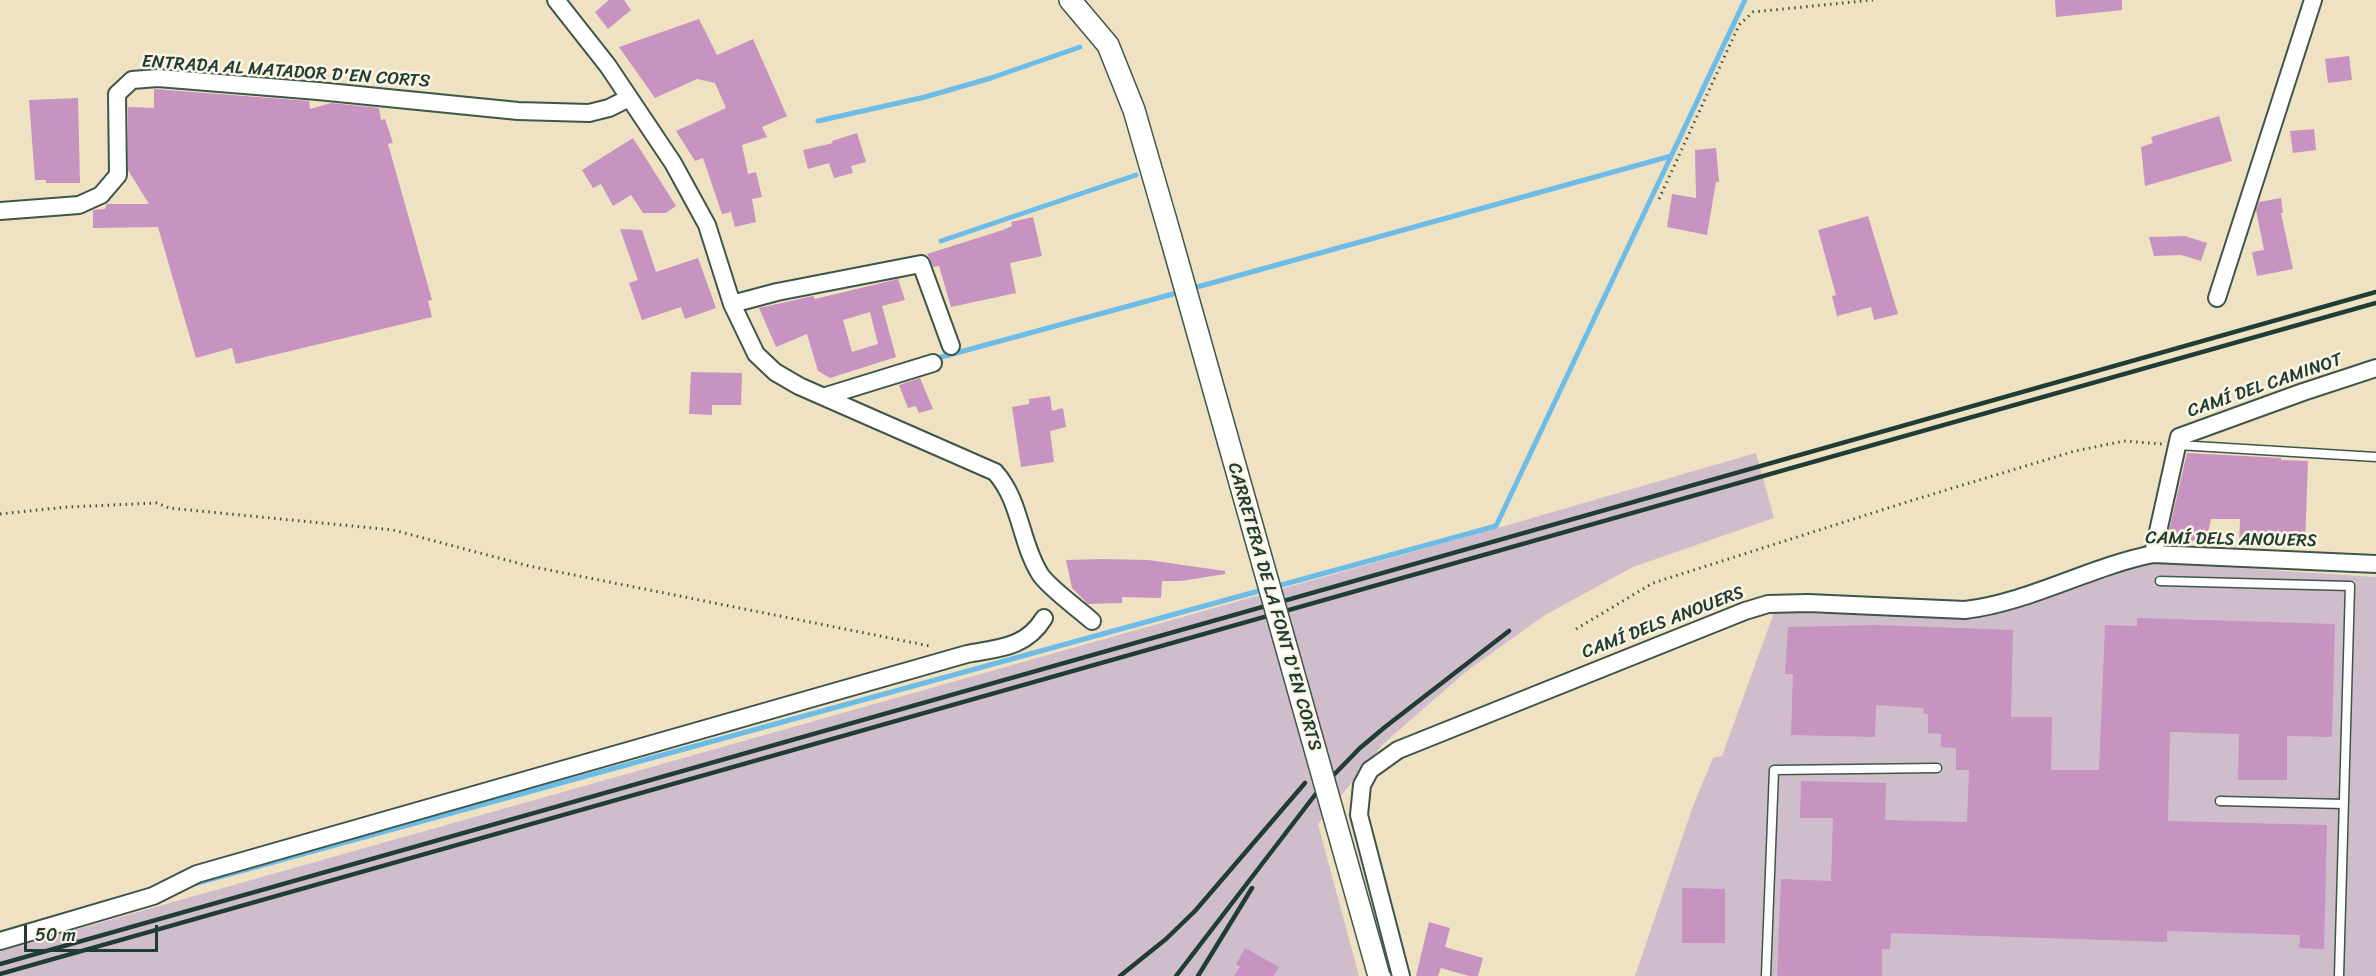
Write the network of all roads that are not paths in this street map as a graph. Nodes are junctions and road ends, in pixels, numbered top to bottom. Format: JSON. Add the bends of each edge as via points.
{"nodes":[{"id":1,"x":556,"y":0,"type":"edge"},
{"id":2,"x":1070,"y":0,"type":"edge"},
{"id":3,"x":2313,"y":0,"type":"edge"},
{"id":4,"x":629,"y":98,"type":"junction"},
{"id":5,"x":0,"y":211,"type":"edge"},
{"id":6,"x":2217,"y":298,"type":"dead end"},
{"id":7,"x":732,"y":304,"type":"junction"},
{"id":8,"x":951,"y":346,"type":"dead end"},
{"id":9,"x":933,"y":363,"type":"dead end"},
{"id":10,"x":2376,"y":368,"type":"edge"},
{"id":11,"x":826,"y":396,"type":"junction"},
{"id":12,"x":2178,"y":445,"type":"junction"},
{"id":13,"x":2376,"y":458,"type":"edge"},
{"id":14,"x":2153,"y":554,"type":"junction"},
{"id":15,"x":2376,"y":564,"type":"edge"},
{"id":16,"x":2160,"y":581,"type":"dead end"},
{"id":17,"x":1044,"y":618,"type":"dead end"},
{"id":18,"x":1092,"y":621,"type":"dead end"},
{"id":19,"x":1937,"y":768,"type":"dead end"},
{"id":20,"x":2220,"y":801,"type":"dead end"},
{"id":21,"x":2344,"y":804,"type":"junction"},
{"id":22,"x":0,"y":941,"type":"edge"},
{"id":23,"x":1379,"y":976,"type":"edge"},
{"id":24,"x":1401,"y":976,"type":"edge"},
{"id":25,"x":1766,"y":976,"type":"edge"},
{"id":26,"x":2339,"y":976,"type":"edge"}],
"edges":[{"from":1,"to":4,"type":"street"},
{"from":2,"to":23,"type":"street","name":"CARRETERA DE LA FONT D'EN CORTS","bridge":true,"via":[[1108,45],[1134,110]]},
{"from":3,"to":6,"type":"street"},
{"from":4,"to":5,"type":"street","name":"ENTRADA AL MATADOR D'EN CORTS","via":[[589,113],[518,111],[158,78],[132,80],[117,94],[118,175],[102,195],[79,205]]},
{"from":4,"to":7,"type":"street","via":[[707,225]]},
{"from":7,"to":8,"type":"street","via":[[921,264]]},
{"from":7,"to":11,"type":"street","via":[[749,342],[765,364],[799,386]]},
{"from":9,"to":11,"type":"street"},
{"from":10,"to":12,"type":"street","name":"CAMÍ DEL CAMINOT","via":[[2179,437]]},
{"from":11,"to":18,"type":"street","via":[[996,472],[1012,497],[1042,576]]},
{"from":12,"to":13,"type":"lane"},
{"from":12,"to":14,"type":"street","name":"CAMÍ DEL CAMINOT"},
{"from":14,"to":15,"type":"street","name":"CAMÍ DELS ANOUERS"},
{"from":14,"to":24,"type":"street","name":"CAMÍ DELS ANOUERS","via":[[1965,610],[1768,604],[1398,750],[1370,770],[1362,785],[1359,815]]},
{"from":16,"to":21,"type":"lane","via":[[2350,586]]},
{"from":17,"to":22,"type":"street","via":[[1036,632],[1015,644],[967,654],[197,874],[153,896]]},
{"from":19,"to":25,"type":"lane","via":[[1774,770]]},
{"from":20,"to":21,"type":"lane"},
{"from":21,"to":26,"type":"lane"}]}
